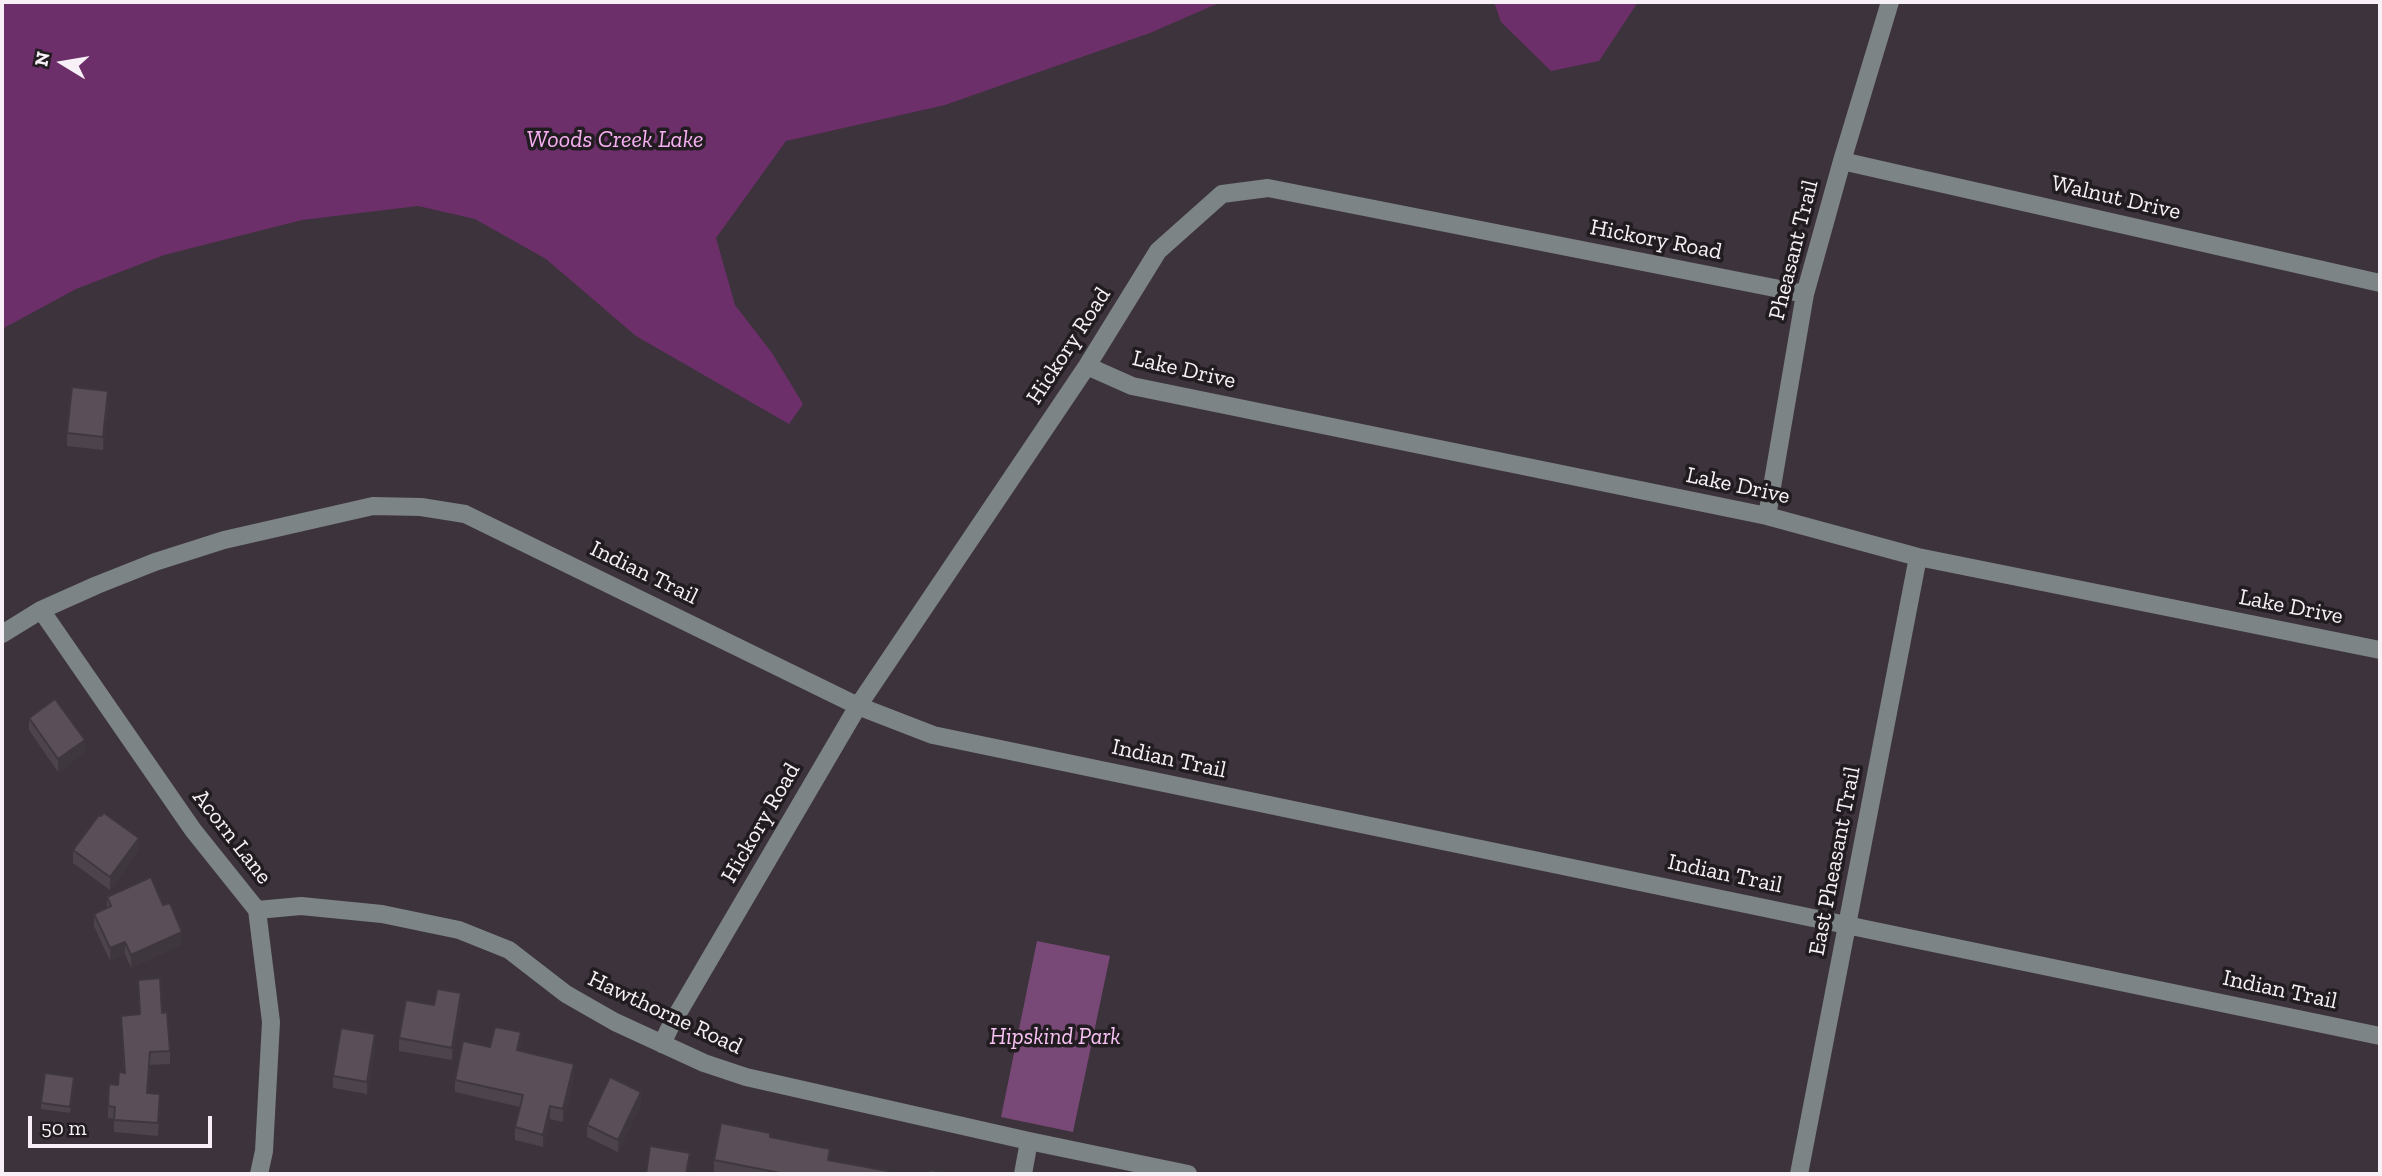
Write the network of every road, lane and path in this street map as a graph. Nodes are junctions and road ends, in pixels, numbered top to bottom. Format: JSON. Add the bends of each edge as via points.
{"nodes":[{"id":1,"x":1890,"y":2,"type":"edge"},
{"id":2,"x":1842,"y":161,"type":"junction"},
{"id":3,"x":2380,"y":283,"type":"edge"},
{"id":4,"x":1805,"y":294,"type":"junction"},
{"id":5,"x":1087,"y":366,"type":"junction"},
{"id":6,"x":1767,"y":516,"type":"junction"},
{"id":7,"x":1918,"y":557,"type":"junction"},
{"id":8,"x":41,"y":610,"type":"junction"},
{"id":9,"x":2,"y":634,"type":"edge"},
{"id":10,"x":2380,"y":650,"type":"edge"},
{"id":11,"x":858,"y":706,"type":"junction"},
{"id":12,"x":257,"y":910,"type":"junction"},
{"id":13,"x":1848,"y":925,"type":"junction"},
{"id":14,"x":2380,"y":1036,"type":"edge"},
{"id":15,"x":662,"y":1044,"type":"junction"},
{"id":16,"x":1029,"y":1141,"type":"junction"},
{"id":17,"x":259,"y":1174,"type":"edge"},
{"id":18,"x":1023,"y":1174,"type":"edge"},
{"id":19,"x":1188,"y":1174,"type":"edge"},
{"id":20,"x":1799,"y":1174,"type":"edge"}],
"edges":[{"from":1,"to":2,"type":"street","name":"Pheasant Trail"},
{"from":2,"to":3,"type":"street","name":"Walnut Drive"},
{"from":2,"to":4,"type":"street","name":"Pheasant Trail"},
{"from":4,"to":5,"type":"street","name":"Hickory Road","via":[[1268,188],[1222,194],[1158,251]]},
{"from":4,"to":6,"type":"street","name":"Pheasant Trail"},
{"from":5,"to":6,"type":"street","name":"Lake Drive","via":[[1132,386]]},
{"from":5,"to":11,"type":"street","name":"Hickory Road"},
{"from":6,"to":7,"type":"street","name":"Lake Drive"},
{"from":7,"to":10,"type":"street","name":"Lake Drive"},
{"from":7,"to":13,"type":"street","name":"East Pheasant Trail"},
{"from":8,"to":9,"type":"street","name":"Indian Trail"},
{"from":8,"to":11,"type":"street","name":"Indian Trail","via":[[155,562],[224,540],[373,506],[421,507],[465,513]]},
{"from":8,"to":12,"type":"street","name":"Acorn Lane","via":[[193,830]]},
{"from":11,"to":13,"type":"street","name":"Indian Trail","via":[[933,735]]},
{"from":11,"to":15,"type":"street","name":"Hickory Road"},
{"from":12,"to":15,"type":"street","name":"Hawthorne Road","via":[[301,906],[382,914],[460,930],[509,950],[566,994]]},
{"from":12,"to":17,"type":"street","name":"Acorn Lane","via":[[271,1022]]},
{"from":13,"to":14,"type":"street","name":"Indian Trail"},
{"from":13,"to":20,"type":"street","name":"East Pheasant Trail"},
{"from":15,"to":16,"type":"street","name":"Hawthorne Road","via":[[746,1077]]},
{"from":16,"to":18,"type":"street"},
{"from":16,"to":19,"type":"street","name":"Hawthorne Road"}]}
